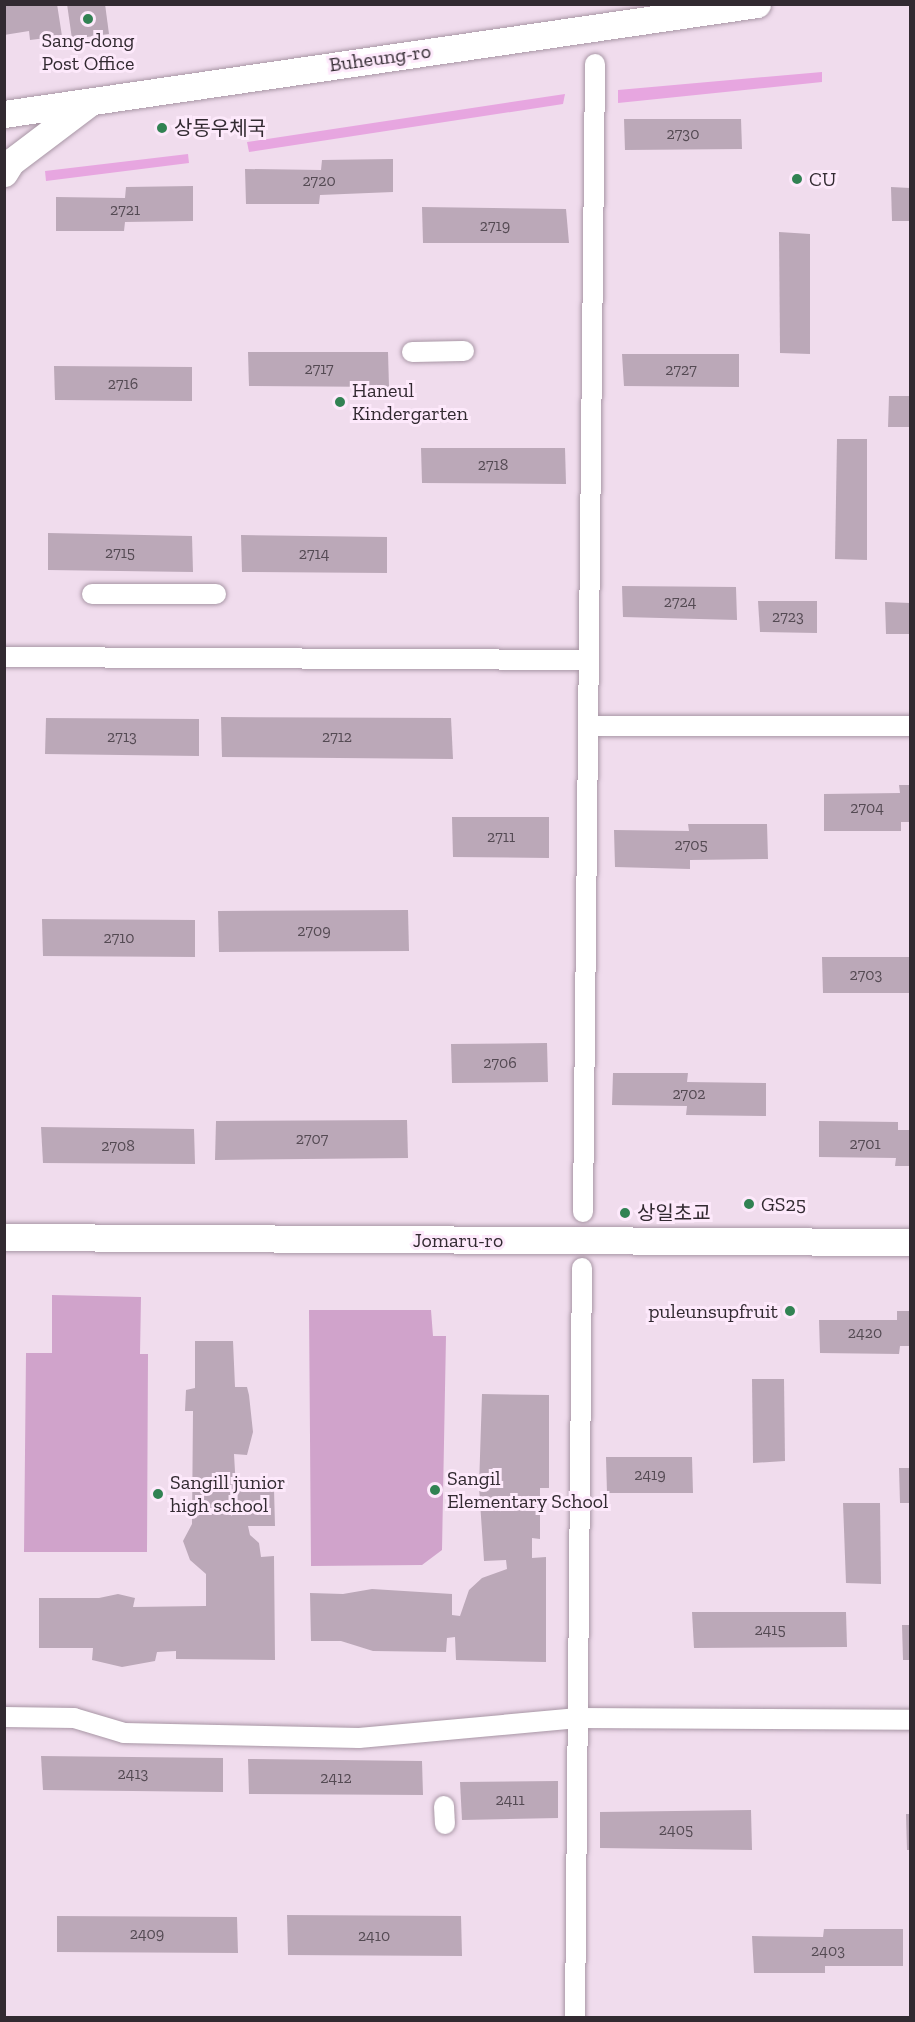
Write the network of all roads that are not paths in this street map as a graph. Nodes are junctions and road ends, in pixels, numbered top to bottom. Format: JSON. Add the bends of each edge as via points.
{"nodes":[{"id":1,"x":757,"y":4,"type":"edge"},
{"id":2,"x":595,"y":64,"type":"dead end"},
{"id":3,"x":92,"y":100,"type":"junction"},
{"id":4,"x":4,"y":114,"type":"edge"},
{"id":5,"x":4,"y":174,"type":"edge"},
{"id":6,"x":464,"y":351,"type":"dead end"},
{"id":7,"x":412,"y":352,"type":"dead end"},
{"id":8,"x":92,"y":594,"type":"dead end"},
{"id":9,"x":216,"y":594,"type":"dead end"},
{"id":10,"x":4,"y":657,"type":"edge"},
{"id":11,"x":588,"y":660,"type":"junction"},
{"id":12,"x":588,"y":726,"type":"junction"},
{"id":13,"x":910,"y":726,"type":"edge"},
{"id":14,"x":583,"y":1212,"type":"dead end"},
{"id":15,"x":4,"y":1237,"type":"edge"},
{"id":16,"x":910,"y":1242,"type":"edge"},
{"id":17,"x":582,"y":1268,"type":"dead end"},
{"id":18,"x":4,"y":1717,"type":"edge"},
{"id":19,"x":578,"y":1718,"type":"junction"},
{"id":20,"x":910,"y":1720,"type":"edge"},
{"id":21,"x":575,"y":2018,"type":"edge"}],
"edges":[{"from":1,"to":3,"type":"street","name":"Buheung-ro"},
{"from":2,"to":11,"type":"street"},
{"from":3,"to":4,"type":"street","name":"Buheung-ro"},
{"from":3,"to":5,"type":"street","via":[[12,162]]},
{"from":6,"to":7,"type":"street"},
{"from":8,"to":9,"type":"street"},
{"from":10,"to":11,"type":"street"},
{"from":11,"to":12,"type":"street"},
{"from":12,"to":13,"type":"street"},
{"from":12,"to":14,"type":"street"},
{"from":15,"to":16,"type":"street","name":"Jomaru-ro"},
{"from":17,"to":19,"type":"street"},
{"from":18,"to":19,"type":"street","via":[[74,1718],[124,1733],[359,1738]]},
{"from":19,"to":20,"type":"street"},
{"from":19,"to":21,"type":"street"}]}
